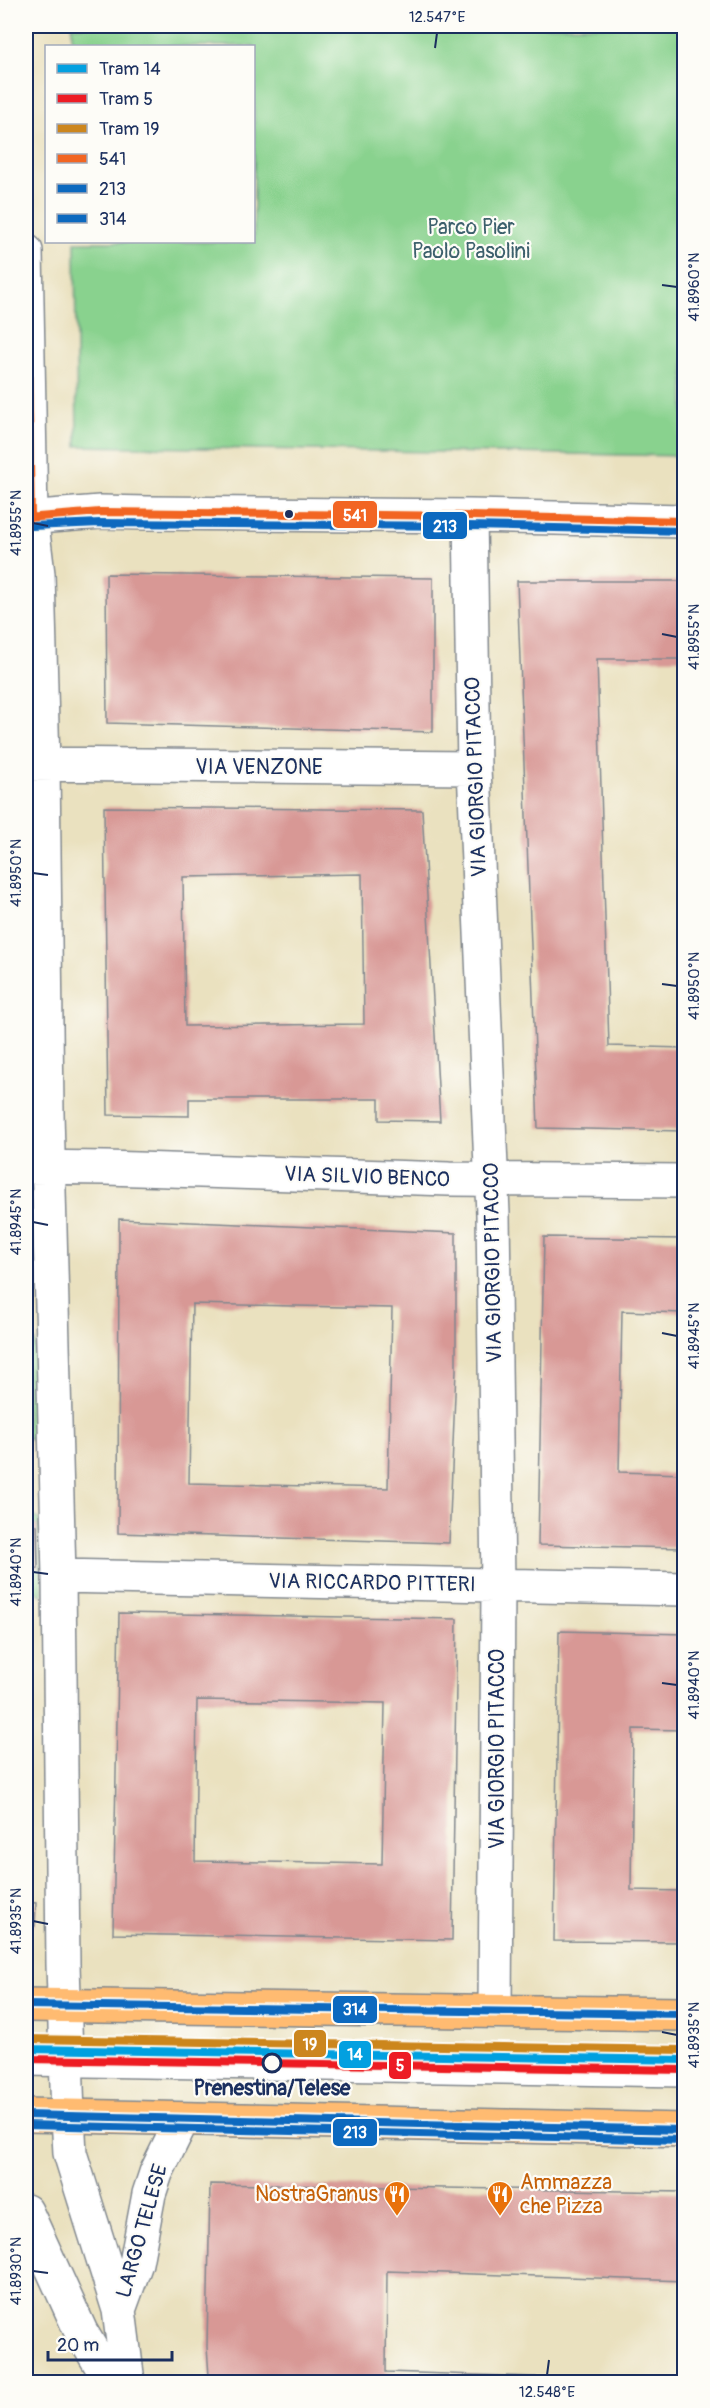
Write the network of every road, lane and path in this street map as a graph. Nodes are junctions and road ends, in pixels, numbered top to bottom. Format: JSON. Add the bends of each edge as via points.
{"nodes":[{"id":1,"x":26,"y":251,"type":"edge"},
{"id":2,"x":470,"y":516,"type":"junction"},
{"id":3,"x":28,"y":517,"type":"edge"},
{"id":4,"x":684,"y":521,"type":"edge"},
{"id":5,"x":34,"y":764,"type":"edge"},
{"id":6,"x":474,"y":768,"type":"junction"},
{"id":7,"x":37,"y":1168,"type":"edge"},
{"id":8,"x":492,"y":1180,"type":"junction"},
{"id":9,"x":684,"y":1181,"type":"edge"},
{"id":10,"x":59,"y":1576,"type":"junction"},
{"id":11,"x":498,"y":1586,"type":"junction"},
{"id":12,"x":684,"y":1589,"type":"edge"},
{"id":13,"x":26,"y":2005,"type":"edge"},
{"id":14,"x":64,"y":2006,"type":"junction"},
{"id":15,"x":495,"y":2011,"type":"junction"},
{"id":16,"x":684,"y":2014,"type":"edge"},
{"id":17,"x":26,"y":2059,"type":"edge"},
{"id":18,"x":66,"y":2060,"type":"junction"},
{"id":19,"x":684,"y":2070,"type":"edge"},
{"id":20,"x":26,"y":2115,"type":"edge"},
{"id":21,"x":68,"y":2116,"type":"junction"},
{"id":22,"x":182,"y":2120,"type":"junction"},
{"id":23,"x":684,"y":2130,"type":"edge"},
{"id":24,"x":26,"y":2211,"type":"edge"},
{"id":25,"x":119,"y":2310,"type":"junction"},
{"id":26,"x":111,"y":2382,"type":"edge"},
{"id":27,"x":128,"y":2382,"type":"edge"}],
"edges":[{"from":1,"to":3,"type":"street","name":"LARGO TELESE"},
{"from":2,"to":3,"type":"street","via":[[100,512]]},
{"from":2,"to":4,"type":"street"},
{"from":2,"to":6,"type":"street","name":"VIA GIORGIO PITACCO"},
{"from":3,"to":5,"type":"street","name":"LARGO TELESE","via":[[38,574]]},
{"from":5,"to":6,"type":"street","name":"VIA VENZONE"},
{"from":5,"to":7,"type":"street","name":"LARGO TELESE"},
{"from":6,"to":8,"type":"street","name":"VIA GIORGIO PITACCO"},
{"from":7,"to":8,"type":"street","name":"VIA SILVIO BENCO"},
{"from":7,"to":10,"type":"street","name":"LARGO TELESE"},
{"from":8,"to":9,"type":"street","name":"VIA SILVIO BENCO"},
{"from":8,"to":11,"type":"street","name":"VIA GIORGIO PITACCO"},
{"from":10,"to":11,"type":"street","name":"VIA RICCARDO PITTERI"},
{"from":10,"to":14,"type":"street","name":"LARGO TELESE"},
{"from":11,"to":12,"type":"street","name":"VIA RICCARDO PITTERI"},
{"from":11,"to":15,"type":"street","name":"VIA GIORGIO PITACCO"},
{"from":13,"to":14,"type":"main road"},
{"from":14,"to":15,"type":"main road"},
{"from":14,"to":18,"type":"street","name":"LARGO TELESE"},
{"from":15,"to":16,"type":"main road"},
{"from":17,"to":18,"type":"street"},
{"from":18,"to":19,"type":"street"},
{"from":18,"to":21,"type":"street","name":"LARGO TELESE"},
{"from":20,"to":21,"type":"main road"},
{"from":21,"to":22,"type":"main road"},
{"from":21,"to":25,"type":"street","name":"LARGO TELESE","via":[[70,2153]]},
{"from":22,"to":23,"type":"main road"},
{"from":22,"to":25,"type":"street","name":"LARGO TELESE","via":[[152,2184],[136,2264]]},
{"from":24,"to":26,"type":"street","via":[[81,2331]]},
{"from":25,"to":27,"type":"street","name":"LARGO TELESE"}]}
